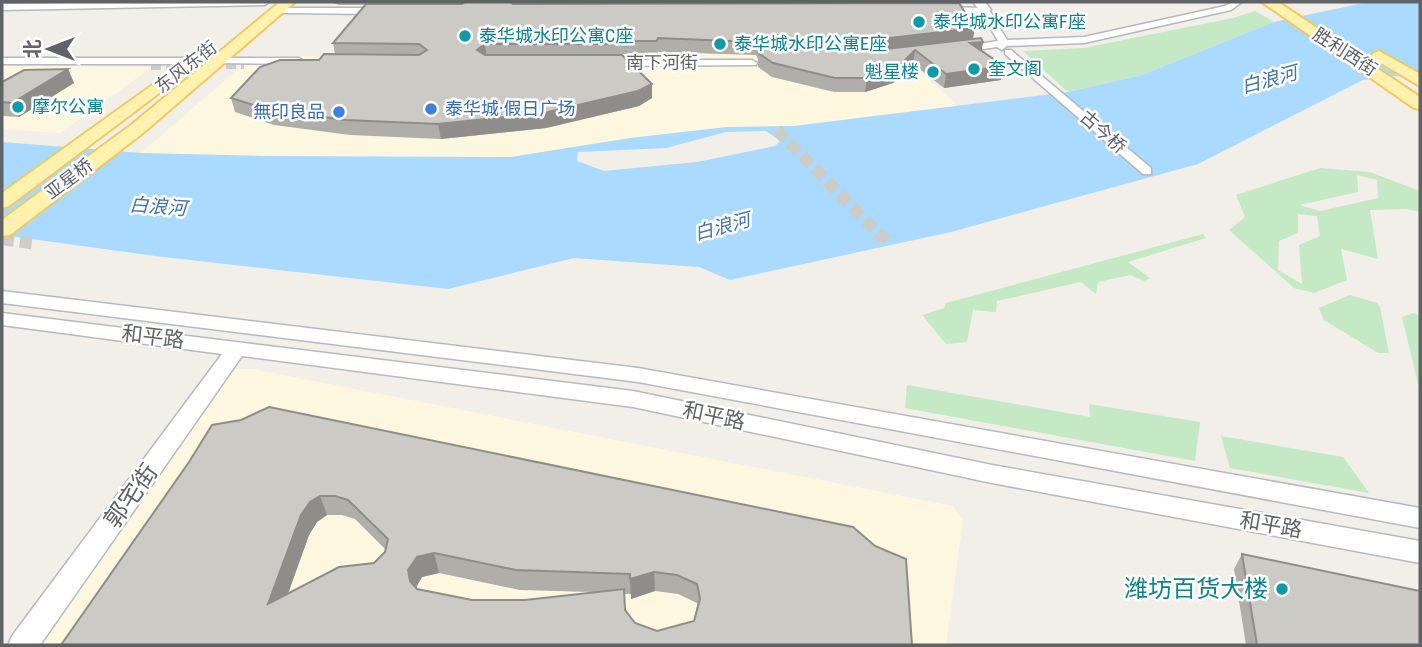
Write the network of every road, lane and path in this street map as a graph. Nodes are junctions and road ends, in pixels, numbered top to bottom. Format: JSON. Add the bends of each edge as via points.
{"nodes":[{"id":1,"x":15,"y":2,"type":"edge"},
{"id":2,"x":265,"y":2,"type":"edge"},
{"id":3,"x":1238,"y":2,"type":"edge"},
{"id":4,"x":1269,"y":2,"type":"edge"},
{"id":5,"x":1290,"y":2,"type":"edge"},
{"id":6,"x":284,"y":6,"type":"edge"},
{"id":7,"x":982,"y":6,"type":"edge"},
{"id":8,"x":3,"y":8,"type":"edge"},
{"id":9,"x":931,"y":10,"type":"edge"},
{"id":10,"x":388,"y":11,"type":"edge"},
{"id":11,"x":1005,"y":47,"type":"junction"},
{"id":12,"x":956,"y":50,"type":"edge"},
{"id":13,"x":2,"y":61,"type":"edge"},
{"id":14,"x":195,"y":61,"type":"junction"},
{"id":15,"x":221,"y":61,"type":"junction"},
{"id":16,"x":67,"y":62,"type":"junction"},
{"id":17,"x":599,"y":63,"type":"edge"},
{"id":18,"x":752,"y":63,"type":"dead end"},
{"id":19,"x":244,"y":64,"type":"tunnel mouth"},
{"id":20,"x":151,"y":65,"type":"tunnel mouth"},
{"id":21,"x":1420,"y":81,"type":"edge"},
{"id":22,"x":1420,"y":104,"type":"edge"},
{"id":23,"x":104,"y":129,"type":"joint"},
{"id":24,"x":137,"y":129,"type":"joint"},
{"id":25,"x":1147,"y":171,"type":"dead end"},
{"id":26,"x":2,"y":202,"type":"edge"},
{"id":27,"x":2,"y":230,"type":"edge"},
{"id":28,"x":2,"y":297,"type":"edge"},
{"id":29,"x":2,"y":319,"type":"edge"},
{"id":30,"x":238,"y":347,"type":"junction"},
{"id":31,"x":1420,"y":518,"type":"edge"},
{"id":32,"x":1420,"y":552,"type":"edge"},
{"id":33,"x":23,"y":645,"type":"edge"}],
"edges":[{"from":1,"to":8,"type":"street"},
{"from":2,"to":8,"type":"street"},
{"from":2,"to":14,"type":"main road","name":"东风东街"},
{"from":3,"to":11,"type":"street","via":[[1084,40]]},
{"from":4,"to":22,"type":"main road","name":"胜利西街"},
{"from":5,"to":21,"type":"main road","name":"胜利西街"},
{"from":6,"to":10,"type":"street"},
{"from":6,"to":15,"type":"main road","name":"东风东街"},
{"from":7,"to":9,"type":"street"},
{"from":7,"to":11,"type":"street"},
{"from":11,"to":12,"type":"street"},
{"from":11,"to":25,"type":"street","name":"古今桥"},
{"from":13,"to":16,"type":"street"},
{"from":14,"to":16,"type":"street"},
{"from":14,"to":23,"type":"main road","name":"东风东街"},
{"from":15,"to":19,"type":"street","via":[[309,62]]},
{"from":15,"to":24,"type":"main road","name":"东风东街"},
{"from":16,"to":20,"type":"street"},
{"from":17,"to":18,"type":"street","name":"南下河街"},
{"from":23,"to":26,"type":"main road","name":"亚星桥"},
{"from":24,"to":27,"type":"main road","name":"亚星桥"},
{"from":28,"to":31,"type":"main road","name":"和平路","via":[[638,375]]},
{"from":29,"to":30,"type":"main road","name":"和平路"},
{"from":30,"to":32,"type":"main road","name":"和平路","via":[[633,399],[992,474]]},
{"from":30,"to":33,"type":"main road","name":"郭宅街"}]}
